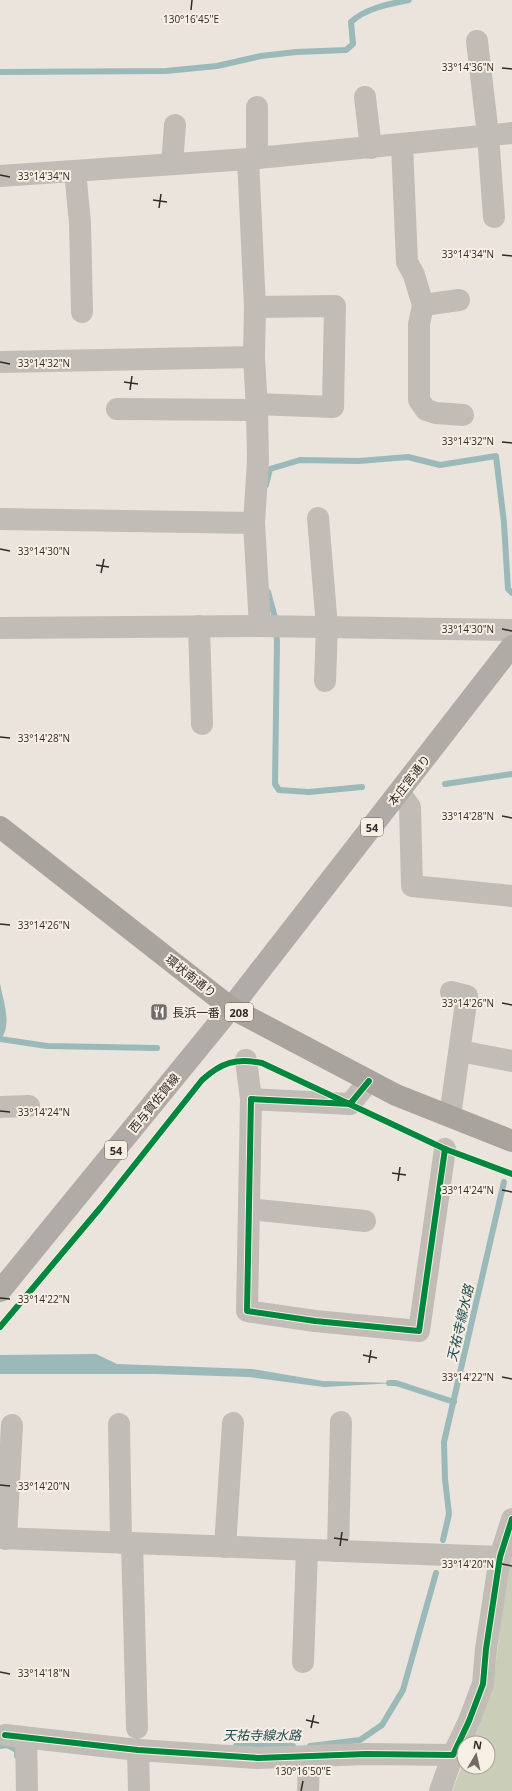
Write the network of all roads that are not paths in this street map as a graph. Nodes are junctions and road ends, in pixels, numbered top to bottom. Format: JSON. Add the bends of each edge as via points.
{"nodes":[{"id":1,"x":477,"y":41,"type":"dead end"},
{"id":2,"x":365,"y":97,"type":"dead end"},
{"id":3,"x":257,"y":107,"type":"dead end"},
{"id":4,"x":175,"y":125,"type":"dead end"},
{"id":5,"x":512,"y":133,"type":"edge"},
{"id":6,"x":488,"y":135,"type":"junction"},
{"id":7,"x":402,"y":145,"type":"junction"},
{"id":8,"x":371,"y":148,"type":"junction"},
{"id":9,"x":253,"y":159,"type":"junction"},
{"id":10,"x":172,"y":164,"type":"junction"},
{"id":11,"x":75,"y":171,"type":"junction"},
{"id":12,"x":0,"y":176,"type":"edge"},
{"id":13,"x":494,"y":217,"type":"dead end"},
{"id":14,"x":459,"y":300,"type":"dead end"},
{"id":15,"x":422,"y":306,"type":"junction"},
{"id":16,"x":255,"y":307,"type":"junction"},
{"id":17,"x":82,"y":312,"type":"dead end"},
{"id":18,"x":254,"y":357,"type":"junction"},
{"id":19,"x":0,"y":362,"type":"edge"},
{"id":20,"x":257,"y":407,"type":"junction"},
{"id":21,"x":117,"y":409,"type":"dead end"},
{"id":22,"x":463,"y":415,"type":"dead end"},
{"id":23,"x":318,"y":518,"type":"dead end"},
{"id":24,"x":0,"y":519,"type":"edge"},
{"id":25,"x":254,"y":523,"type":"junction"},
{"id":26,"x":199,"y":626,"type":"junction"},
{"id":27,"x":271,"y":626,"type":"junction"},
{"id":28,"x":327,"y":627,"type":"junction"},
{"id":29,"x":0,"y":628,"type":"edge"},
{"id":30,"x":512,"y":630,"type":"edge"},
{"id":31,"x":512,"y":646,"type":"edge"},
{"id":32,"x":325,"y":681,"type":"dead end"},
{"id":33,"x":202,"y":724,"type":"dead end"},
{"id":34,"x":399,"y":792,"type":"junction"},
{"id":35,"x":0,"y":827,"type":"edge"},
{"id":36,"x":512,"y":896,"type":"edge"},
{"id":37,"x":451,"y":992,"type":"dead end"},
{"id":38,"x":232,"y":1008,"type":"junction"},
{"id":39,"x":460,"y":1051,"type":"junction"},
{"id":40,"x":246,"y":1060,"type":"dead end"},
{"id":41,"x":512,"y":1061,"type":"edge"},
{"id":42,"x":369,"y":1081,"type":"junction"},
{"id":43,"x":251,"y":1099,"type":"junction"},
{"id":44,"x":29,"y":1106,"type":"dead end"},
{"id":45,"x":0,"y":1107,"type":"edge"},
{"id":46,"x":450,"y":1116,"type":"junction"},
{"id":47,"x":512,"y":1141,"type":"edge"},
{"id":48,"x":446,"y":1149,"type":"dead end"},
{"id":49,"x":249,"y":1209,"type":"junction"},
{"id":50,"x":365,"y":1221,"type":"dead end"},
{"id":51,"x":0,"y":1291,"type":"edge"},
{"id":52,"x":340,"y":1422,"type":"dead end"},
{"id":53,"x":233,"y":1423,"type":"dead end"},
{"id":54,"x":119,"y":1424,"type":"dead end"},
{"id":55,"x":12,"y":1425,"type":"dead end"},
{"id":56,"x":512,"y":1519,"type":"edge"},
{"id":57,"x":3,"y":1539,"type":"edge"},
{"id":58,"x":126,"y":1543,"type":"junction"},
{"id":59,"x":225,"y":1547,"type":"junction"},
{"id":60,"x":307,"y":1550,"type":"junction"},
{"id":61,"x":338,"y":1551,"type":"junction"},
{"id":62,"x":500,"y":1557,"type":"junction"},
{"id":63,"x":303,"y":1662,"type":"dead end"},
{"id":64,"x":137,"y":1728,"type":"dead end"},
{"id":65,"x":5,"y":1735,"type":"dead end"},
{"id":66,"x":26,"y":1738,"type":"junction"},
{"id":67,"x":138,"y":1750,"type":"junction"},
{"id":68,"x":453,"y":1755,"type":"junction"},
{"id":69,"x":309,"y":1756,"type":"junction"},
{"id":70,"x":27,"y":1791,"type":"edge"},
{"id":71,"x":139,"y":1791,"type":"edge"},
{"id":72,"x":308,"y":1791,"type":"edge"},
{"id":73,"x":440,"y":1791,"type":"edge"}],
"edges":[{"from":1,"to":6,"type":"street"},
{"from":2,"to":8,"type":"street"},
{"from":3,"to":9,"type":"street"},
{"from":4,"to":10,"type":"street"},
{"from":5,"to":6,"type":"street"},
{"from":6,"to":7,"type":"street"},
{"from":6,"to":13,"type":"street"},
{"from":7,"to":8,"type":"street"},
{"from":7,"to":15,"type":"street","via":[[407,262],[414,275]]},
{"from":8,"to":9,"type":"street"},
{"from":9,"to":10,"type":"street"},
{"from":9,"to":16,"type":"street"},
{"from":10,"to":11,"type":"street"},
{"from":11,"to":12,"type":"street"},
{"from":11,"to":17,"type":"street","via":[[80,223]]},
{"from":14,"to":15,"type":"street"},
{"from":15,"to":22,"type":"street","via":[[419,324],[419,400],[426,410]]},
{"from":16,"to":18,"type":"street"},
{"from":16,"to":20,"type":"street","via":[[335,306],[333,407]]},
{"from":18,"to":19,"type":"street"},
{"from":18,"to":20,"type":"street"},
{"from":20,"to":21,"type":"street"},
{"from":20,"to":25,"type":"street","via":[[258,461]]},
{"from":23,"to":28,"type":"street"},
{"from":24,"to":25,"type":"street"},
{"from":25,"to":27,"type":"street"},
{"from":26,"to":27,"type":"street"},
{"from":26,"to":29,"type":"street"},
{"from":26,"to":33,"type":"street"},
{"from":27,"to":28,"type":"street"},
{"from":28,"to":30,"type":"street"},
{"from":28,"to":32,"type":"street"},
{"from":31,"to":34,"type":"main road","name":"本庄宮通り","number":"54"},
{"from":34,"to":36,"type":"street","via":[[410,807],[412,886]]},
{"from":34,"to":38,"type":"main road","name":"本庄宮通り","number":"54"},
{"from":35,"to":38,"type":"highway","name":"環状南通り","number":"208"},
{"from":37,"to":39,"type":"street","via":[[467,996]]},
{"from":38,"to":42,"type":"highway","name":"環状南通り","number":"208"},
{"from":38,"to":51,"type":"main road","name":"西与賀佐賀線","number":"54"},
{"from":39,"to":41,"type":"street"},
{"from":39,"to":46,"type":"street"},
{"from":40,"to":43,"type":"street"},
{"from":42,"to":43,"type":"street","via":[[350,1104]]},
{"from":42,"to":46,"type":"highway","name":"環状南通り","number":"208","via":[[396,1095]]},
{"from":43,"to":49,"type":"street"},
{"from":44,"to":45,"type":"street"},
{"from":46,"to":47,"type":"highway","name":"環状南通り","number":"208"},
{"from":48,"to":49,"type":"street","via":[[419,1331],[315,1321],[247,1311]]},
{"from":49,"to":50,"type":"street"},
{"from":52,"to":61,"type":"street"},
{"from":53,"to":59,"type":"street"},
{"from":54,"to":58,"type":"street"},
{"from":55,"to":57,"type":"street"},
{"from":56,"to":62,"type":"street"},
{"from":57,"to":58,"type":"street"},
{"from":58,"to":59,"type":"street"},
{"from":58,"to":64,"type":"street"},
{"from":59,"to":60,"type":"street"},
{"from":60,"to":61,"type":"street"},
{"from":60,"to":63,"type":"street"},
{"from":61,"to":62,"type":"street"},
{"from":62,"to":68,"type":"street","via":[[483,1684]]},
{"from":65,"to":66,"type":"street"},
{"from":66,"to":67,"type":"street"},
{"from":66,"to":70,"type":"street"},
{"from":67,"to":69,"type":"street","via":[[258,1758]]},
{"from":67,"to":71,"type":"street"},
{"from":68,"to":69,"type":"street"},
{"from":68,"to":73,"type":"street"},
{"from":69,"to":72,"type":"street"}]}
